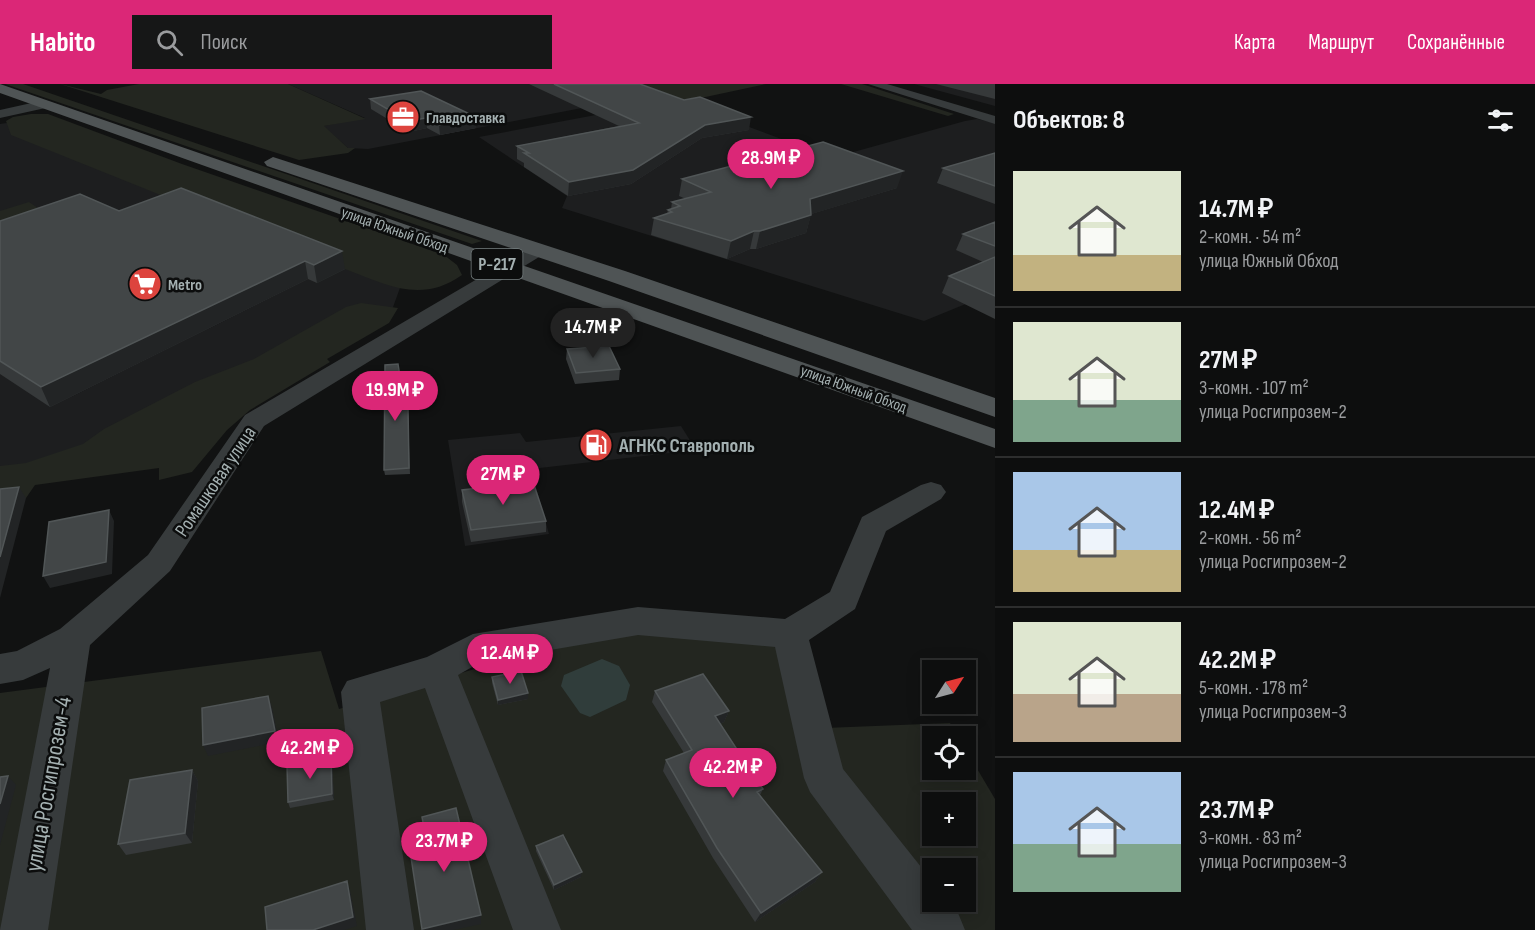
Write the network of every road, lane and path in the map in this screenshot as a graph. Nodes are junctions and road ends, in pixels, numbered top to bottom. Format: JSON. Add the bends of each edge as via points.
{"nodes":[{"id":1,"x":874,"y":84,"type":"edge"},
{"id":2,"x":0,"y":88,"type":"edge"},
{"id":3,"x":41,"y":94,"type":"edge"},
{"id":4,"x":0,"y":114,"type":"edge"},
{"id":5,"x":995,"y":120,"type":"edge"},
{"id":6,"x":537,"y":250,"type":"junction"},
{"id":7,"x":507,"y":268,"type":"junction"},
{"id":8,"x":995,"y":408,"type":"edge"},
{"id":9,"x":995,"y":439,"type":"edge"},
{"id":10,"x":931,"y":492,"type":"dead end"},
{"id":11,"x":790,"y":634,"type":"junction"},
{"id":12,"x":73,"y":639,"type":"junction"},
{"id":13,"x":0,"y":669,"type":"edge"},
{"id":14,"x":438,"y":669,"type":"junction"},
{"id":15,"x":24,"y":930,"type":"edge"},
{"id":16,"x":390,"y":930,"type":"edge"},
{"id":17,"x":537,"y":930,"type":"edge"},
{"id":18,"x":941,"y":930,"type":"edge"}],
"edges":[{"from":1,"to":5,"type":"street"},
{"from":2,"to":3,"type":"main road","name":"улица Южный Обход","number":"Р-217"},
{"from":3,"to":4,"type":"street"},
{"from":3,"to":6,"type":"main road","name":"улица Южный Обход","number":"Р-217"},
{"from":3,"to":7,"type":"main road","name":"улица Южный Обход","number":"Р-217"},
{"from":6,"to":7,"type":"street","name":"Ромашковая улица"},
{"from":6,"to":8,"type":"main road","name":"улица Южный Обход","number":"Р-217"},
{"from":7,"to":9,"type":"main road","name":"улица Южный Обход","number":"Р-217"},
{"from":7,"to":12,"type":"street","name":"Ромашковая улица","via":[[254,421],[159,563]]},
{"from":10,"to":11,"type":"street","via":[[873,525],[843,600]]},
{"from":11,"to":14,"type":"street","via":[[638,621],[473,649]]},
{"from":11,"to":18,"type":"street","via":[[825,778]]},
{"from":12,"to":13,"type":"street","name":"Ромашковая улица","via":[[23,665]]},
{"from":12,"to":15,"type":"street","name":"улица Росгипрозем-4"},
{"from":14,"to":16,"type":"street","via":[[360,692]]},
{"from":14,"to":17,"type":"street"}]}
